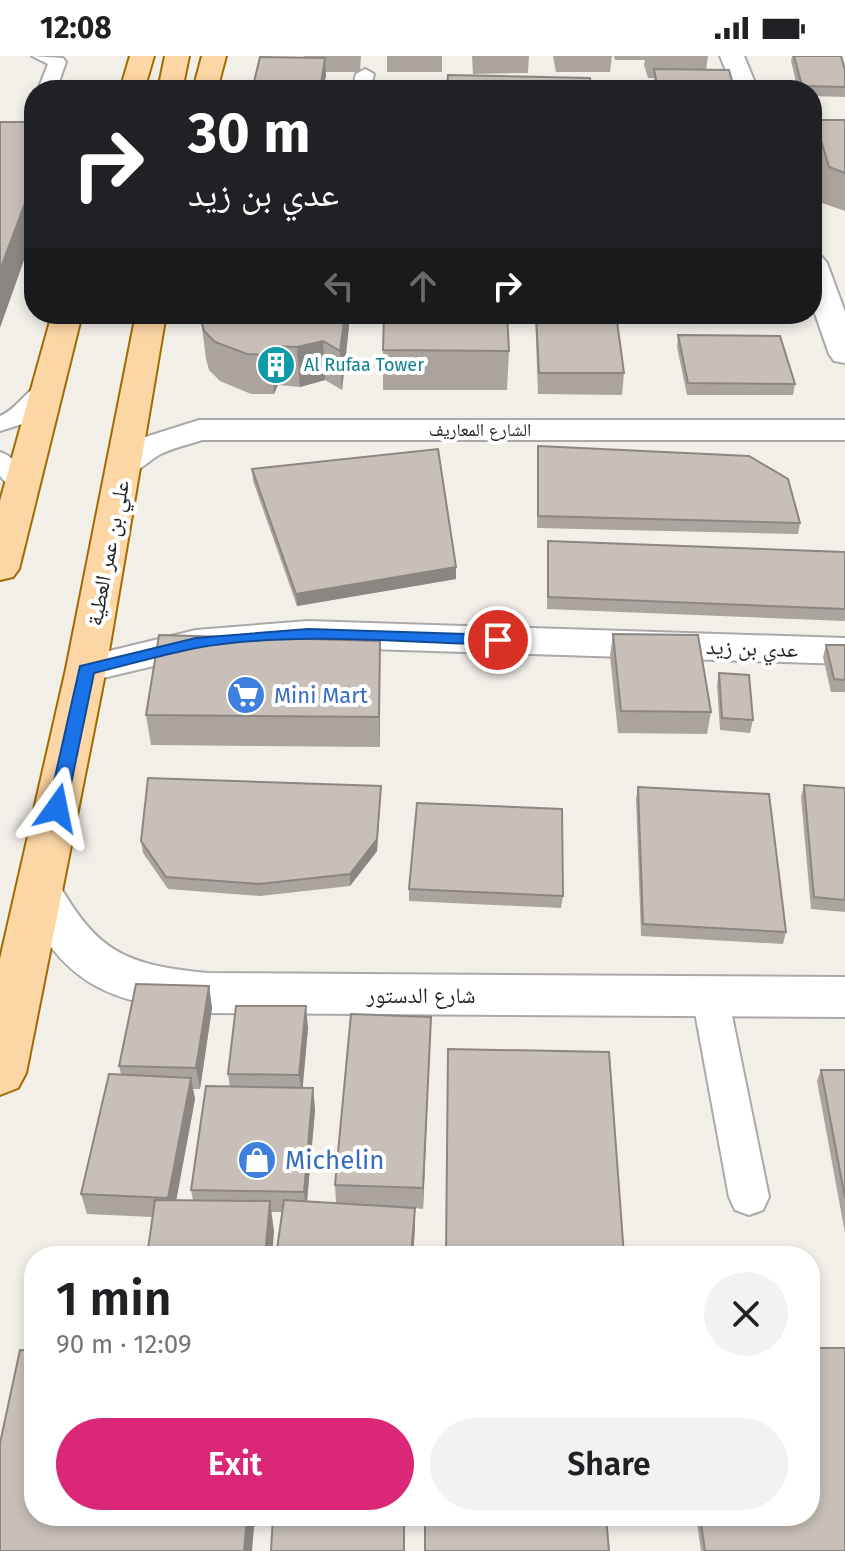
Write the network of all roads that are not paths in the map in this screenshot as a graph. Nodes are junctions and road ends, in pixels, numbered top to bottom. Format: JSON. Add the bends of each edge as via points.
{"nodes":[{"id":1,"x":40,"y":56,"type":"edge"},
{"id":2,"x":177,"y":56,"type":"edge"},
{"id":3,"x":732,"y":56,"type":"edge"},
{"id":4,"x":138,"y":58,"type":"edge"},
{"id":5,"x":216,"y":58,"type":"edge"},
{"id":6,"x":51,"y":80,"type":"edge"},
{"id":7,"x":134,"y":80,"type":"edge"},
{"id":8,"x":172,"y":80,"type":"edge"},
{"id":9,"x":208,"y":80,"type":"edge"},
{"id":10,"x":742,"y":80,"type":"edge"},
{"id":11,"x":822,"y":265,"type":"edge"},
{"id":12,"x":64,"y":324,"type":"edge"},
{"id":13,"x":149,"y":324,"type":"edge"},
{"id":14,"x":845,"y":354,"type":"edge"},
{"id":15,"x":46,"y":389,"type":"junction"},
{"id":16,"x":0,"y":424,"type":"edge"},
{"id":17,"x":845,"y":430,"type":"edge"},
{"id":18,"x":125,"y":465,"type":"junction"},
{"id":19,"x":11,"y":473,"type":"edge"},
{"id":20,"x":0,"y":569,"type":"edge"},
{"id":21,"x":845,"y":651,"type":"edge"},
{"id":22,"x":86,"y":669,"type":"junction"},
{"id":23,"x":40,"y":891,"type":"junction"},
{"id":24,"x":710,"y":996,"type":"junction"},
{"id":25,"x":845,"y":997,"type":"edge"},
{"id":26,"x":0,"y":1073,"type":"edge"},
{"id":27,"x":749,"y":1197,"type":"dead end"}],
"edges":[{"from":1,"to":6,"type":"lane","via":[[57,62]]},
{"from":2,"to":8,"type":"main road"},
{"from":3,"to":10,"type":"street"},
{"from":4,"to":7,"type":"main road"},
{"from":5,"to":9,"type":"main road"},
{"from":11,"to":14,"type":"street"},
{"from":12,"to":15,"type":"main road"},
{"from":13,"to":18,"type":"main road","name":"علي بن عمر العطية"},
{"from":15,"to":16,"type":"lane","via":[[16,418]]},
{"from":15,"to":19,"type":"main road"},
{"from":17,"to":18,"type":"street","name":"الشارع المعاريف","via":[[199,430],[148,447]]},
{"from":18,"to":22,"type":"main road","name":"علي بن عمر العطية"},
{"from":19,"to":20,"type":"main road"},
{"from":21,"to":22,"type":"street","name":"عدي بن زيد","via":[[308,634],[196,643]]},
{"from":22,"to":23,"type":"main road","name":"علي بن عمر العطية"},
{"from":23,"to":24,"type":"street","name":"شارع الدستور","via":[[54,923],[79,952],[116,974],[159,989]]},
{"from":23,"to":26,"type":"main road","name":"علي بن عمر العطية"},
{"from":24,"to":25,"type":"street","name":"شارع الدستور"},
{"from":24,"to":27,"type":"lane"}]}
